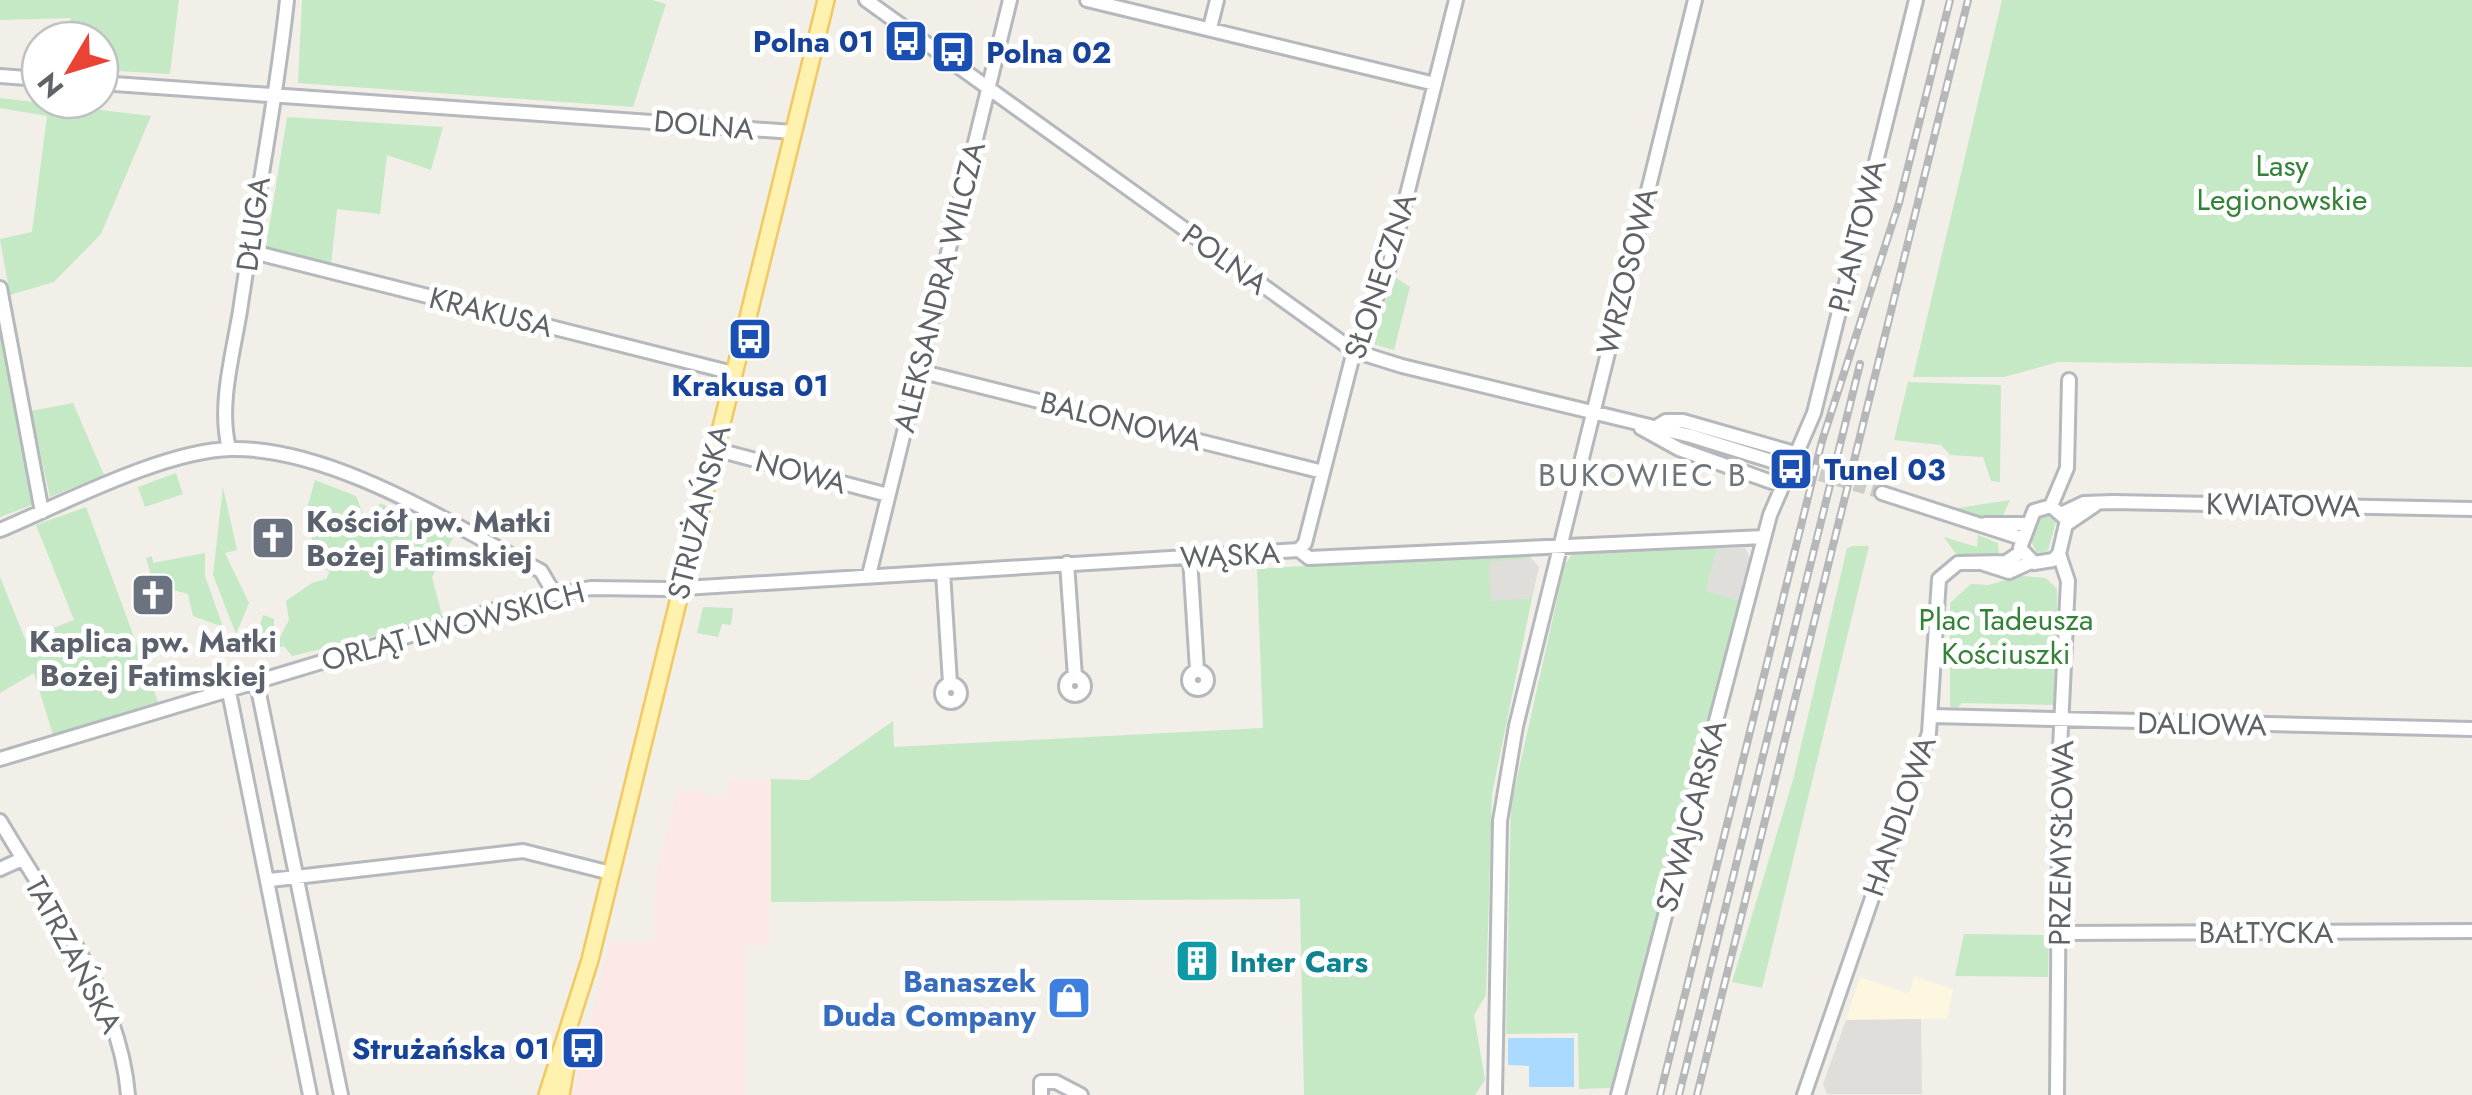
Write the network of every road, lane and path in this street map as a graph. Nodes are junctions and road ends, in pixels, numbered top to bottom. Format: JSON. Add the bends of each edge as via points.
{"nodes":[{"id":1,"x":287,"y":0,"type":"edge"},
{"id":2,"x":826,"y":0,"type":"edge"},
{"id":3,"x":866,"y":0,"type":"edge"},
{"id":4,"x":1010,"y":0,"type":"edge"},
{"id":5,"x":1087,"y":0,"type":"edge"},
{"id":6,"x":1217,"y":0,"type":"edge"},
{"id":7,"x":1456,"y":0,"type":"edge"},
{"id":8,"x":1695,"y":0,"type":"edge"},
{"id":9,"x":1916,"y":0,"type":"edge"},
{"id":10,"x":1210,"y":28,"type":"junction"},
{"id":11,"x":120,"y":84,"type":"edge"},
{"id":12,"x":1435,"y":84,"type":"junction"},
{"id":13,"x":988,"y":87,"type":"junction"},
{"id":14,"x":277,"y":96,"type":"junction"},
{"id":15,"x":793,"y":132,"type":"junction"},
{"id":16,"x":248,"y":251,"type":"junction"},
{"id":17,"x":0,"y":288,"type":"edge"},
{"id":18,"x":1354,"y":351,"type":"junction"},
{"id":19,"x":919,"y":371,"type":"junction"},
{"id":20,"x":734,"y":372,"type":"junction"},
{"id":21,"x":2068,"y":380,"type":"dead end"},
{"id":22,"x":1592,"y":413,"type":"junction"},
{"id":23,"x":1630,"y":422,"type":"junction"},
{"id":24,"x":1656,"y":427,"type":"junction"},
{"id":25,"x":230,"y":448,"type":"junction"},
{"id":26,"x":714,"y":449,"type":"junction"},
{"id":27,"x":1798,"y":454,"type":"junction"},
{"id":28,"x":1788,"y":467,"type":"junction"},
{"id":29,"x":1323,"y":472,"type":"junction"},
{"id":30,"x":1782,"y":486,"type":"junction"},
{"id":31,"x":1882,"y":494,"type":"tunnel mouth"},
{"id":32,"x":888,"y":496,"type":"junction"},
{"id":33,"x":2472,"y":509,"type":"edge"},
{"id":34,"x":42,"y":512,"type":"junction"},
{"id":35,"x":2060,"y":514,"type":"junction"},
{"id":36,"x":1985,"y":524,"type":"junction"},
{"id":37,"x":2026,"y":524,"type":"junction"},
{"id":38,"x":0,"y":530,"type":"edge"},
{"id":39,"x":1764,"y":536,"type":"junction"},
{"id":40,"x":1563,"y":543,"type":"junction"},
{"id":41,"x":1299,"y":550,"type":"junction"},
{"id":42,"x":2024,"y":551,"type":"junction"},
{"id":43,"x":1190,"y":558,"type":"junction"},
{"id":44,"x":2054,"y":558,"type":"junction"},
{"id":45,"x":1067,"y":564,"type":"junction"},
{"id":46,"x":944,"y":572,"type":"junction"},
{"id":47,"x":870,"y":575,"type":"junction"},
{"id":48,"x":681,"y":586,"type":"junction"},
{"id":49,"x":554,"y":594,"type":"junction"},
{"id":50,"x":1196,"y":670,"type":"dead end"},
{"id":51,"x":1074,"y":677,"type":"dead end"},
{"id":52,"x":256,"y":679,"type":"junction"},
{"id":53,"x":950,"y":684,"type":"dead end"},
{"id":54,"x":228,"y":688,"type":"junction"},
{"id":55,"x":1932,"y":716,"type":"junction"},
{"id":56,"x":2063,"y":721,"type":"junction"},
{"id":57,"x":2472,"y":729,"type":"edge"},
{"id":58,"x":0,"y":759,"type":"edge"},
{"id":59,"x":0,"y":820,"type":"edge"},
{"id":60,"x":22,"y":859,"type":"junction"},
{"id":61,"x":0,"y":869,"type":"edge"},
{"id":62,"x":611,"y":873,"type":"junction"},
{"id":63,"x":295,"y":878,"type":"junction"},
{"id":64,"x":270,"y":880,"type":"junction"},
{"id":65,"x":2472,"y":931,"type":"edge"},
{"id":66,"x":2060,"y":933,"type":"junction"},
{"id":67,"x":572,"y":1024,"type":"junction"},
{"id":68,"x":339,"y":1088,"type":"edge"},
{"id":69,"x":310,"y":1090,"type":"edge"},
{"id":70,"x":128,"y":1095,"type":"edge"},
{"id":71,"x":547,"y":1095,"type":"edge"},
{"id":72,"x":561,"y":1095,"type":"edge"},
{"id":73,"x":1041,"y":1095,"type":"edge"},
{"id":74,"x":1081,"y":1095,"type":"edge"},
{"id":75,"x":1495,"y":1095,"type":"edge"},
{"id":76,"x":1618,"y":1095,"type":"edge"},
{"id":77,"x":1804,"y":1095,"type":"edge"},
{"id":78,"x":2057,"y":1095,"type":"edge"}],
"edges":[{"from":1,"to":14,"type":"street","name":"DŁUGA"},
{"from":2,"to":15,"type":"main road","name":"STRUŻAŃSKA"},
{"from":3,"to":13,"type":"street","name":"POLNA"},
{"from":4,"to":13,"type":"street","name":"ALEKSANDRA WILCZA"},
{"from":5,"to":10,"type":"street"},
{"from":6,"to":10,"type":"street"},
{"from":7,"to":12,"type":"street","name":"SŁONECZNA"},
{"from":8,"to":22,"type":"street","name":"WRZOSOWA"},
{"from":9,"to":27,"type":"street","name":"PLANTOWA","via":[[1814,413]]},
{"from":10,"to":12,"type":"street"},
{"from":11,"to":14,"type":"street","name":"DOLNA"},
{"from":12,"to":18,"type":"street","name":"SŁONECZNA","via":[[1386,280]]},
{"from":13,"to":18,"type":"street","name":"POLNA"},
{"from":13,"to":19,"type":"street","name":"ALEKSANDRA WILCZA"},
{"from":14,"to":15,"type":"street","name":"DOLNA"},
{"from":14,"to":16,"type":"street","name":"DŁUGA"},
{"from":15,"to":20,"type":"main road","name":"STRUŻAŃSKA"},
{"from":16,"to":20,"type":"street","name":"KRAKUSA"},
{"from":16,"to":25,"type":"street","name":"DŁUGA","via":[[226,412]]},
{"from":17,"to":34,"type":"street"},
{"from":18,"to":22,"type":"street","name":"POLNA"},
{"from":18,"to":29,"type":"street","name":"SŁONECZNA"},
{"from":19,"to":29,"type":"street","name":"BALONOWA"},
{"from":19,"to":32,"type":"street","name":"ALEKSANDRA WILCZA"},
{"from":20,"to":26,"type":"main road","name":"STRUŻAŃSKA"},
{"from":21,"to":35,"type":"street"},
{"from":22,"to":23,"type":"street","name":"POLNA"},
{"from":22,"to":40,"type":"street","name":"WRZOSOWA"},
{"from":23,"to":24,"type":"street","name":"POLNA"},
{"from":23,"to":30,"type":"street","name":"POLNA","via":[[1669,445]]},
{"from":24,"to":27,"type":"street","name":"POLNA","via":[[1682,421]]},
{"from":24,"to":28,"type":"street","name":"POLNA"},
{"from":25,"to":34,"type":"street","via":[[157,466]]},
{"from":25,"to":49,"type":"street","via":[[332,466],[541,571]]},
{"from":26,"to":32,"type":"street","name":"NOWA"},
{"from":26,"to":48,"type":"main road","name":"STRUŻAŃSKA"},
{"from":27,"to":28,"type":"street","name":"PLANTOWA"},
{"from":28,"to":30,"type":"street"},
{"from":29,"to":41,"type":"street","name":"SŁONECZNA"},
{"from":30,"to":39,"type":"street"},
{"from":31,"to":36,"type":"street"},
{"from":32,"to":47,"type":"street","name":"ALEKSANDRA WILCZA"},
{"from":33,"to":35,"type":"street","name":"KWIATOWA","via":[[2094,504]]},
{"from":34,"to":38,"type":"street"},
{"from":35,"to":37,"type":"street","name":"KWIATOWA","via":[[2036,509]]},
{"from":35,"to":44,"type":"street"},
{"from":36,"to":37,"type":"street"},
{"from":36,"to":42,"type":"street"},
{"from":37,"to":42,"type":"street"},
{"from":39,"to":40,"type":"street","name":"WĄSKA"},
{"from":39,"to":76,"type":"street","name":"SZWAJCARSKA"},
{"from":40,"to":41,"type":"street","name":"WĄSKA","via":[[1309,558]]},
{"from":40,"to":75,"type":"street","name":"WRZOSOWA","via":[[1516,726],[1500,821]]},
{"from":41,"to":43,"type":"street","name":"WĄSKA"},
{"from":42,"to":44,"type":"street","name":"HANDLOWA"},
{"from":42,"to":55,"type":"street","name":"HANDLOWA","via":[[2009,572],[1958,563],[1937,584]]},
{"from":43,"to":45,"type":"street","name":"WĄSKA"},
{"from":43,"to":50,"type":"street"},
{"from":44,"to":56,"type":"street","name":"PRZEMYSŁOWA","via":[[2068,581]]},
{"from":45,"to":46,"type":"street","name":"WĄSKA"},
{"from":45,"to":51,"type":"street"},
{"from":46,"to":47,"type":"street","name":"WĄSKA"},
{"from":46,"to":53,"type":"street"},
{"from":47,"to":48,"type":"street","name":"WĄSKA"},
{"from":48,"to":49,"type":"street","name":"ORLĄT LWOWSKICH"},
{"from":48,"to":62,"type":"main road","name":"STRUŻAŃSKA"},
{"from":49,"to":52,"type":"street","name":"ORLĄT LWOWSKICH"},
{"from":52,"to":54,"type":"street","name":"ORLĄT LWOWSKICH"},
{"from":52,"to":63,"type":"street"},
{"from":54,"to":58,"type":"street","name":"ORLĄT LWOWSKICH"},
{"from":54,"to":64,"type":"street"},
{"from":55,"to":56,"type":"street","name":"DALIOWA"},
{"from":55,"to":77,"type":"street","name":"HANDLOWA"},
{"from":56,"to":57,"type":"street","name":"DALIOWA"},
{"from":56,"to":66,"type":"street","name":"PRZEMYSŁOWA"},
{"from":59,"to":60,"type":"street","name":"TATRZAŃSKA"},
{"from":60,"to":61,"type":"street"},
{"from":60,"to":70,"type":"street","name":"TATRZAŃSKA","via":[[110,1012],[123,1047]]},
{"from":62,"to":63,"type":"street","via":[[523,851]]},
{"from":62,"to":67,"type":"main road","name":"STRUŻAŃSKA"},
{"from":63,"to":64,"type":"street"},
{"from":63,"to":68,"type":"street"},
{"from":64,"to":69,"type":"street"},
{"from":65,"to":66,"type":"street","name":"BAŁTYCKA"},
{"from":66,"to":78,"type":"street","name":"PRZEMYSŁOWA"},
{"from":67,"to":71,"type":"main road","name":"STRUŻAŃSKA"},
{"from":67,"to":72,"type":"main road","name":"STRUŻAŃSKA"},
{"from":68,"to":69,"type":"street"},
{"from":73,"to":74,"type":"street","via":[[1041,1082],[1048,1081]]}]}
